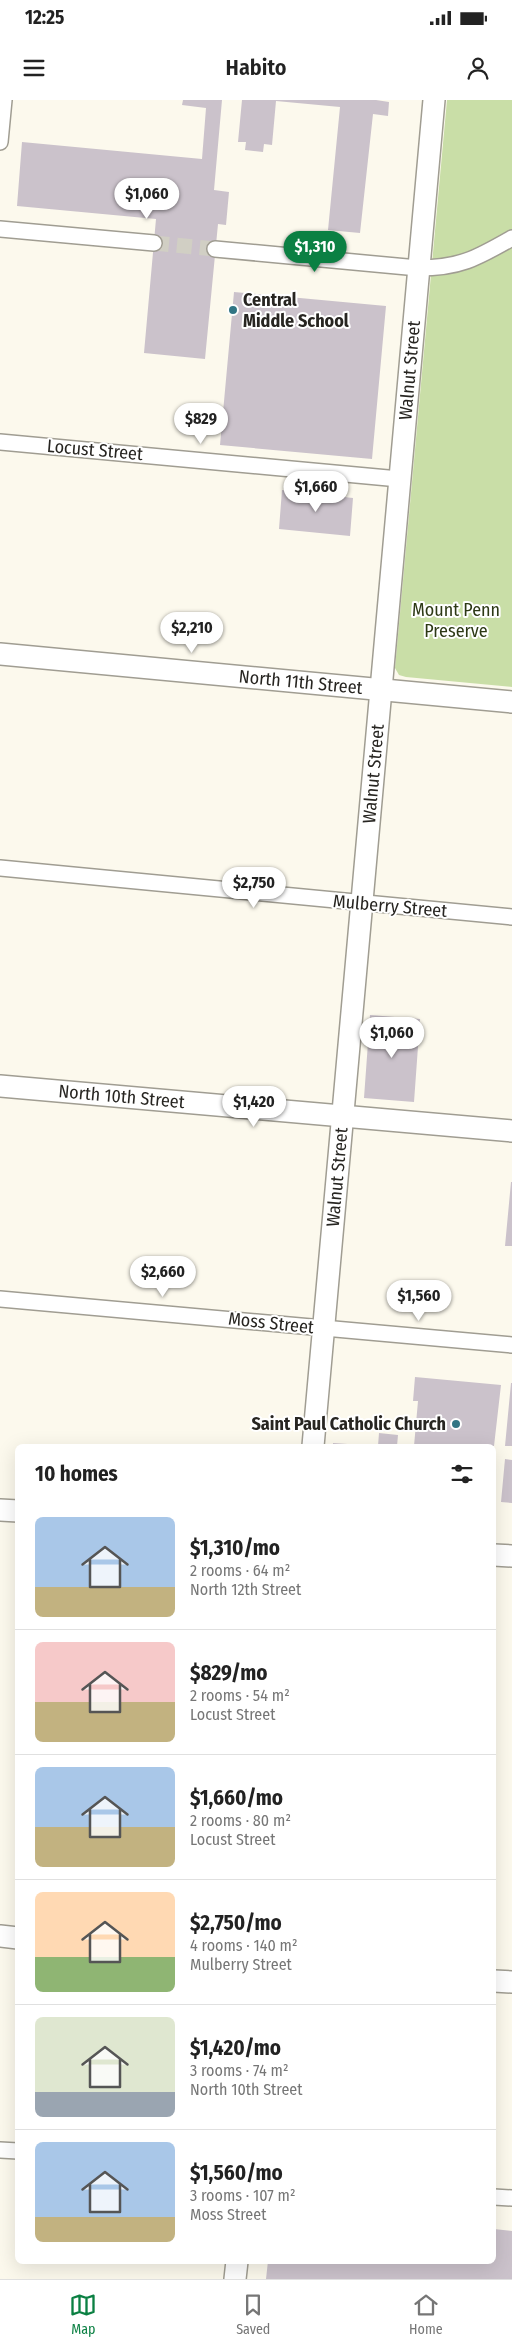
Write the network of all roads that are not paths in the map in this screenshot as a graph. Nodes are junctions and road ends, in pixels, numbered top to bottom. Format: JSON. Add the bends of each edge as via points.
{"nodes":[{"id":1,"x":4,"y":100,"type":"edge"},
{"id":2,"x":434,"y":100,"type":"edge"},
{"id":3,"x":0,"y":142,"type":"edge"},
{"id":4,"x":0,"y":229,"type":"edge"},
{"id":5,"x":512,"y":238,"type":"edge"},
{"id":6,"x":154,"y":243,"type":"tunnel mouth"},
{"id":7,"x":216,"y":249,"type":"tunnel mouth"},
{"id":8,"x":418,"y":268,"type":"junction"},
{"id":9,"x":0,"y":442,"type":"edge"},
{"id":10,"x":400,"y":479,"type":"junction"},
{"id":11,"x":0,"y":654,"type":"edge"},
{"id":12,"x":381,"y":690,"type":"junction"},
{"id":13,"x":512,"y":702,"type":"edge"},
{"id":14,"x":0,"y":868,"type":"edge"},
{"id":15,"x":363,"y":903,"type":"junction"},
{"id":16,"x":512,"y":917,"type":"edge"},
{"id":17,"x":0,"y":1086,"type":"edge"},
{"id":18,"x":343,"y":1117,"type":"junction"},
{"id":19,"x":512,"y":1131,"type":"edge"},
{"id":20,"x":0,"y":1298,"type":"edge"},
{"id":21,"x":324,"y":1328,"type":"junction"},
{"id":22,"x":512,"y":1345,"type":"edge"},
{"id":23,"x":313,"y":1444,"type":"edge"},
{"id":24,"x":0,"y":1510,"type":"edge"},
{"id":25,"x":15,"y":1511,"type":"edge"},
{"id":26,"x":496,"y":1555,"type":"edge"},
{"id":27,"x":512,"y":1556,"type":"edge"},
{"id":28,"x":0,"y":1936,"type":"edge"},
{"id":29,"x":15,"y":1938,"type":"edge"},
{"id":30,"x":496,"y":1981,"type":"edge"},
{"id":31,"x":512,"y":1982,"type":"edge"},
{"id":32,"x":0,"y":2150,"type":"edge"},
{"id":33,"x":15,"y":2151,"type":"edge"},
{"id":34,"x":496,"y":2197,"type":"edge"},
{"id":35,"x":512,"y":2198,"type":"edge"},
{"id":36,"x":237,"y":2264,"type":"edge"},
{"id":37,"x":235,"y":2279,"type":"edge"}],
"edges":[{"from":1,"to":3,"type":"street"},
{"from":2,"to":8,"type":"street","name":"Walnut Street"},
{"from":4,"to":6,"type":"street"},
{"from":5,"to":8,"type":"street","via":[[455,266]]},
{"from":7,"to":8,"type":"street"},
{"from":8,"to":10,"type":"street","name":"Walnut Street"},
{"from":9,"to":10,"type":"street","name":"Locust Street"},
{"from":10,"to":12,"type":"street","name":"Walnut Street"},
{"from":11,"to":12,"type":"street","name":"North 11th Street"},
{"from":12,"to":13,"type":"street","name":"North 11th Street"},
{"from":12,"to":15,"type":"street","name":"Walnut Street"},
{"from":14,"to":15,"type":"street","name":"Mulberry Street"},
{"from":15,"to":16,"type":"street","name":"Mulberry Street"},
{"from":15,"to":18,"type":"street","name":"Walnut Street"},
{"from":17,"to":18,"type":"street","name":"North 10th Street"},
{"from":18,"to":19,"type":"street","name":"North 10th Street"},
{"from":18,"to":21,"type":"street","name":"Walnut Street"},
{"from":20,"to":21,"type":"street","name":"Moss Street"},
{"from":21,"to":22,"type":"street","name":"Moss Street"},
{"from":21,"to":23,"type":"street","name":"Walnut Street"},
{"from":24,"to":25,"type":"street"},
{"from":26,"to":27,"type":"street"},
{"from":28,"to":29,"type":"street"},
{"from":30,"to":31,"type":"street"},
{"from":32,"to":33,"type":"street"},
{"from":34,"to":35,"type":"street"},
{"from":36,"to":37,"type":"street"}]}
